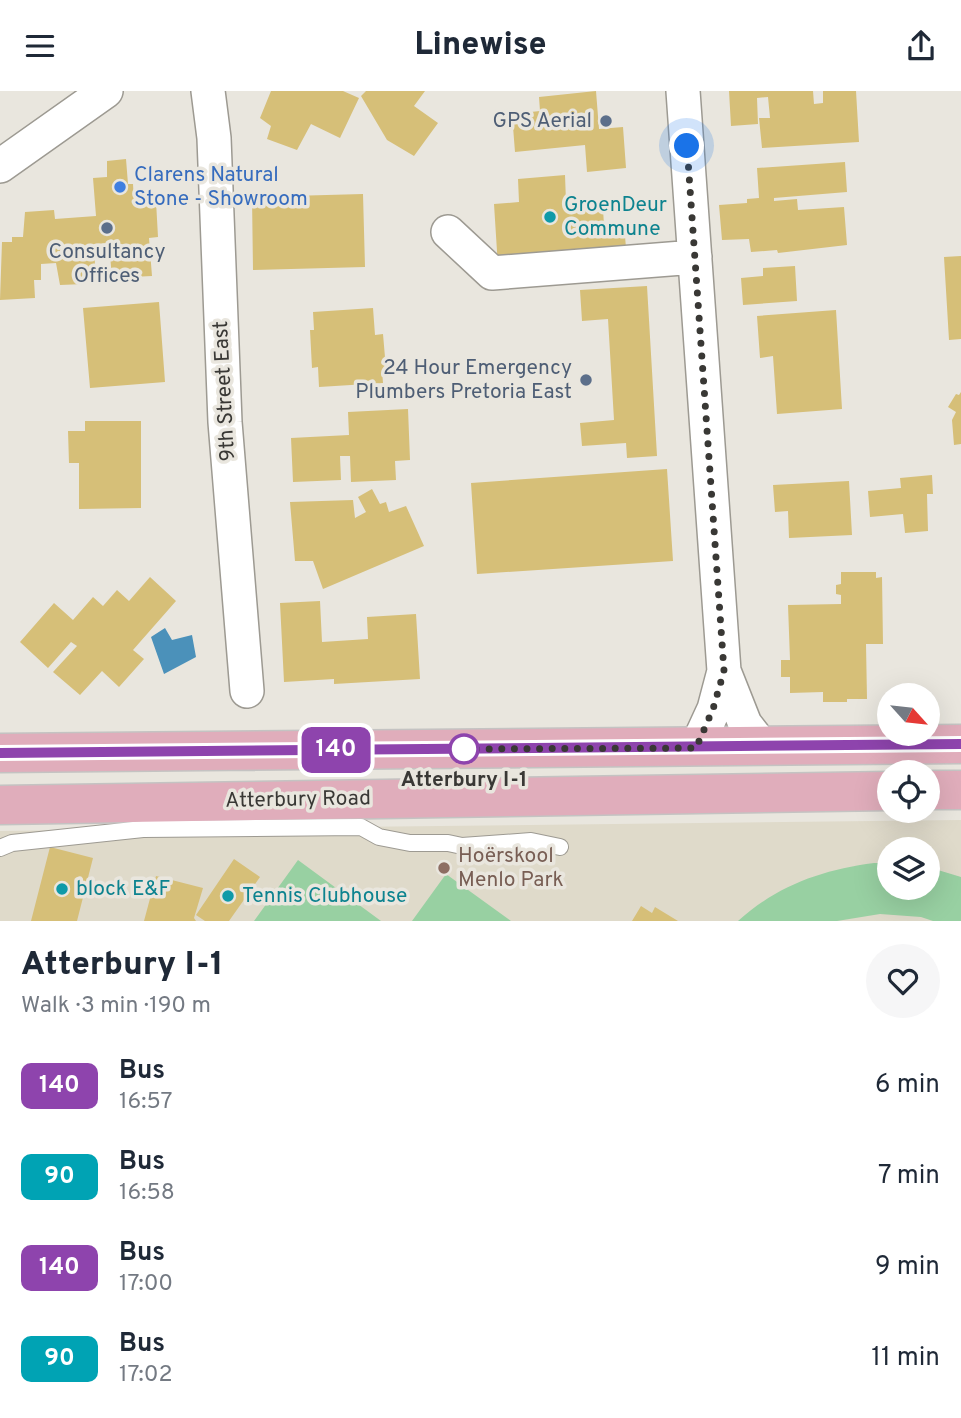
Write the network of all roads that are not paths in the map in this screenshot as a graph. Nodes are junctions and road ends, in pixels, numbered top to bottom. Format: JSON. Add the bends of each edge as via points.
{"nodes":[{"id":1,"x":106,"y":91,"type":"edge"},
{"id":2,"x":208,"y":91,"type":"edge"},
{"id":3,"x":683,"y":91,"type":"edge"},
{"id":4,"x":0,"y":166,"type":"edge"},
{"id":5,"x":448,"y":232,"type":"dead end"},
{"id":6,"x":695,"y":257,"type":"junction"},
{"id":7,"x":724,"y":671,"type":"junction"},
{"id":8,"x":247,"y":691,"type":"dead end"},
{"id":9,"x":961,"y":744,"type":"edge"},
{"id":10,"x":763,"y":747,"type":"junction"},
{"id":11,"x":696,"y":748,"type":"junction"},
{"id":12,"x":0,"y":753,"type":"edge"},
{"id":13,"x":940,"y":790,"type":"edge"},
{"id":14,"x":961,"y":790,"type":"edge"},
{"id":15,"x":877,"y":791,"type":"edge"},
{"id":16,"x":0,"y":805,"type":"edge"},
{"id":17,"x":560,"y":847,"type":"dead end"},
{"id":18,"x":0,"y":848,"type":"edge"}],
"edges":[{"from":1,"to":4,"type":"street"},
{"from":2,"to":8,"type":"street","name":"9th Street East","via":[[214,138],[225,422]]},
{"from":3,"to":6,"type":"street"},
{"from":5,"to":6,"type":"street","via":[[492,273]]},
{"from":6,"to":7,"type":"street"},
{"from":7,"to":10,"type":"street","via":[[746,724]]},
{"from":7,"to":11,"type":"street"},
{"from":9,"to":10,"type":"main road"},
{"from":10,"to":11,"type":"main road"},
{"from":11,"to":12,"type":"main road"},
{"from":13,"to":14,"type":"main road"},
{"from":15,"to":16,"type":"main road","name":"Atterbury Road"},
{"from":17,"to":18,"type":"lane","via":[[531,841],[462,846],[410,843],[379,837],[361,827],[143,829]]}]}
